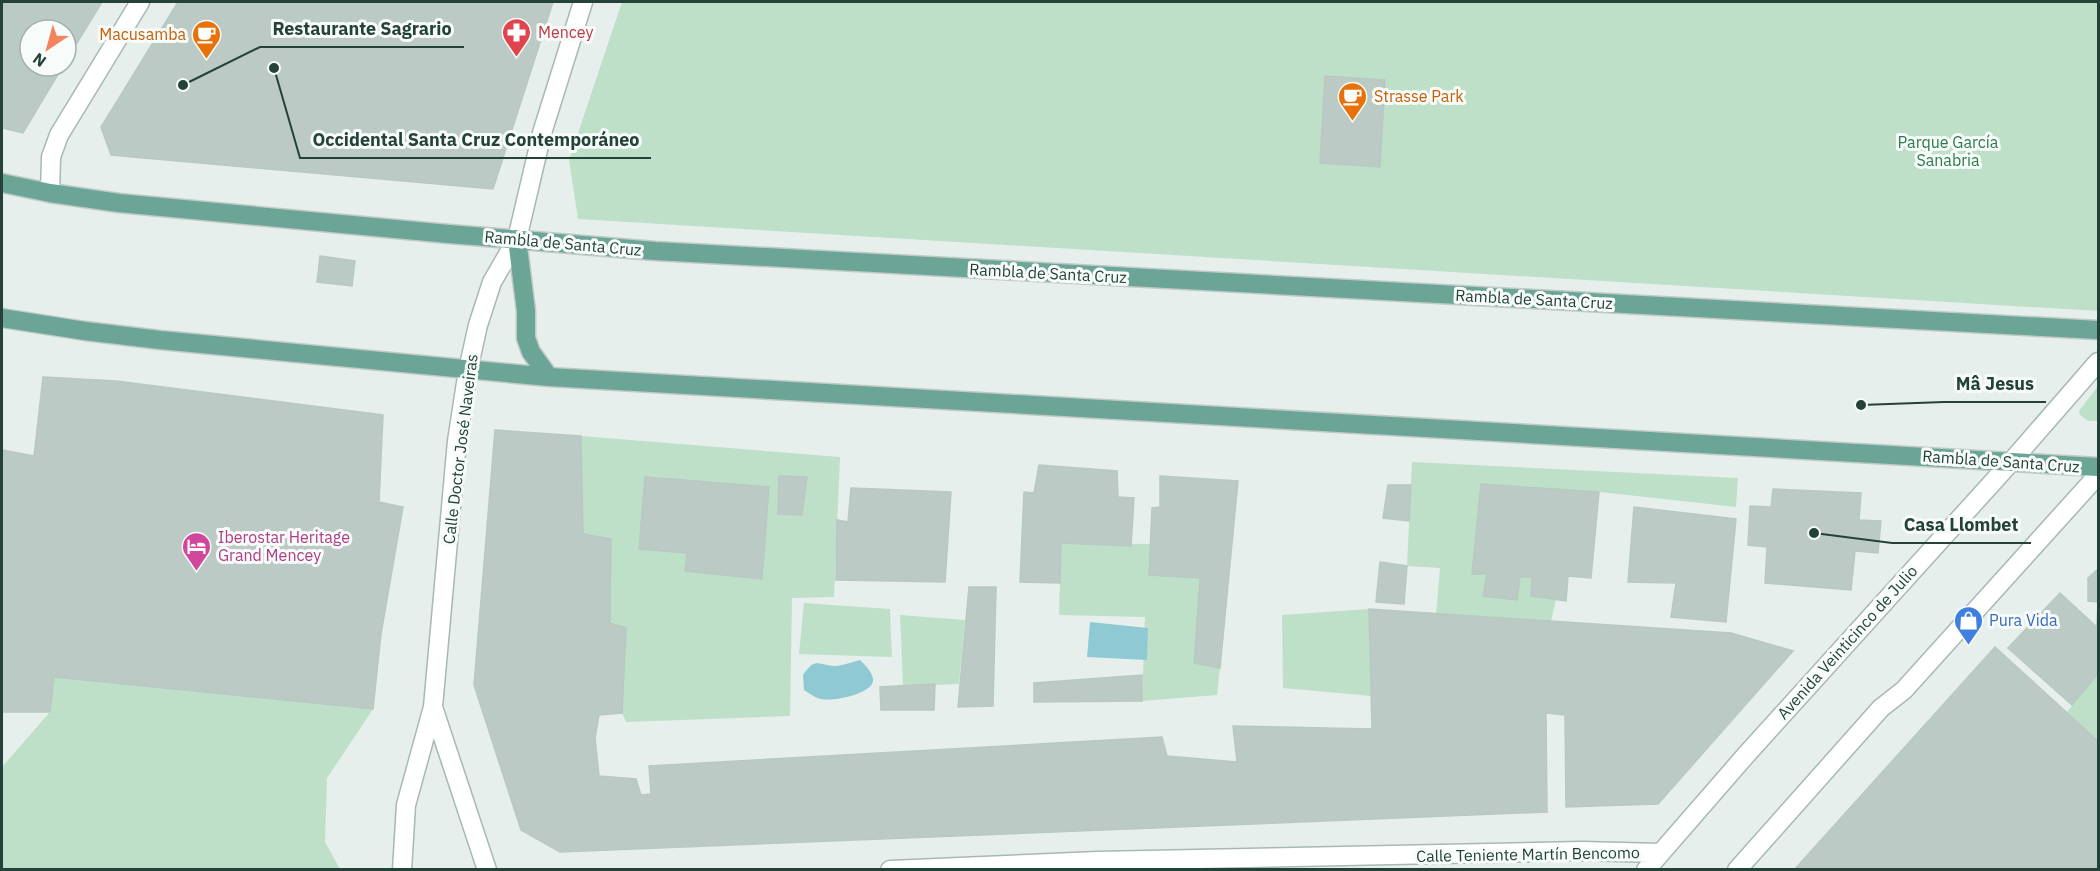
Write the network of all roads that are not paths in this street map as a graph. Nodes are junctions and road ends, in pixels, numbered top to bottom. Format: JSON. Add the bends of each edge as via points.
{"nodes":[{"id":1,"x":140,"y":2,"type":"edge"},
{"id":2,"x":583,"y":2,"type":"edge"},
{"id":3,"x":2,"y":183,"type":"edge"},
{"id":4,"x":50,"y":193,"type":"junction"},
{"id":5,"x":517,"y":239,"type":"junction"},
{"id":6,"x":2,"y":318,"type":"edge"},
{"id":7,"x":2098,"y":330,"type":"edge"},
{"id":8,"x":2098,"y":362,"type":"edge"},
{"id":9,"x":468,"y":370,"type":"junction"},
{"id":10,"x":549,"y":377,"type":"junction"},
{"id":11,"x":2011,"y":462,"type":"junction"},
{"id":12,"x":2098,"y":467,"type":"edge"},
{"id":13,"x":2098,"y":475,"type":"edge"},
{"id":14,"x":433,"y":707,"type":"junction"},
{"id":15,"x":1662,"y":853,"type":"junction"},
{"id":16,"x":1101,"y":865,"type":"edge"},
{"id":17,"x":402,"y":870,"type":"edge"},
{"id":18,"x":487,"y":870,"type":"edge"},
{"id":19,"x":890,"y":870,"type":"edge"},
{"id":20,"x":1646,"y":870,"type":"edge"},
{"id":21,"x":1737,"y":870,"type":"edge"}],
"edges":[{"from":1,"to":4,"type":"street","via":[[59,135],[51,157]]},
{"from":2,"to":5,"type":"street","name":"Calle Doctor José Naveiras","via":[[542,133]]},
{"from":3,"to":4,"type":"main road","name":"Rambla de Santa Cruz"},
{"from":4,"to":5,"type":"main road","name":"Rambla de Santa Cruz","via":[[141,206]]},
{"from":5,"to":7,"type":"main road","name":"Rambla de Santa Cruz","via":[[667,252]]},
{"from":5,"to":9,"type":"street","name":"Calle Doctor José Naveiras","via":[[492,282]]},
{"from":5,"to":10,"type":"main road","via":[[526,338]]},
{"from":6,"to":9,"type":"main road","name":"Rambla de Santa Cruz","via":[[160,340]]},
{"from":8,"to":11,"type":"street","name":"Avenida Veinticinco de Julio"},
{"from":9,"to":10,"type":"main road","name":"Rambla de Santa Cruz"},
{"from":9,"to":14,"type":"street","name":"Calle Doctor José Naveiras"},
{"from":10,"to":11,"type":"main road","name":"Rambla de Santa Cruz"},
{"from":11,"to":12,"type":"main road","name":"Rambla de Santa Cruz"},
{"from":11,"to":15,"type":"street","name":"Avenida Veinticinco de Julio"},
{"from":13,"to":21,"type":"street"},
{"from":14,"to":17,"type":"street","via":[[406,805]]},
{"from":14,"to":18,"type":"street","name":"Calle Doctor José Naveiras"},
{"from":15,"to":16,"type":"street","name":"Calle Teniente Martín Bencomo"},
{"from":15,"to":20,"type":"street","name":"Avenida Veinticinco de Julio"},
{"from":16,"to":19,"type":"street","name":"Calle Teniente Martín Bencomo"}]}
